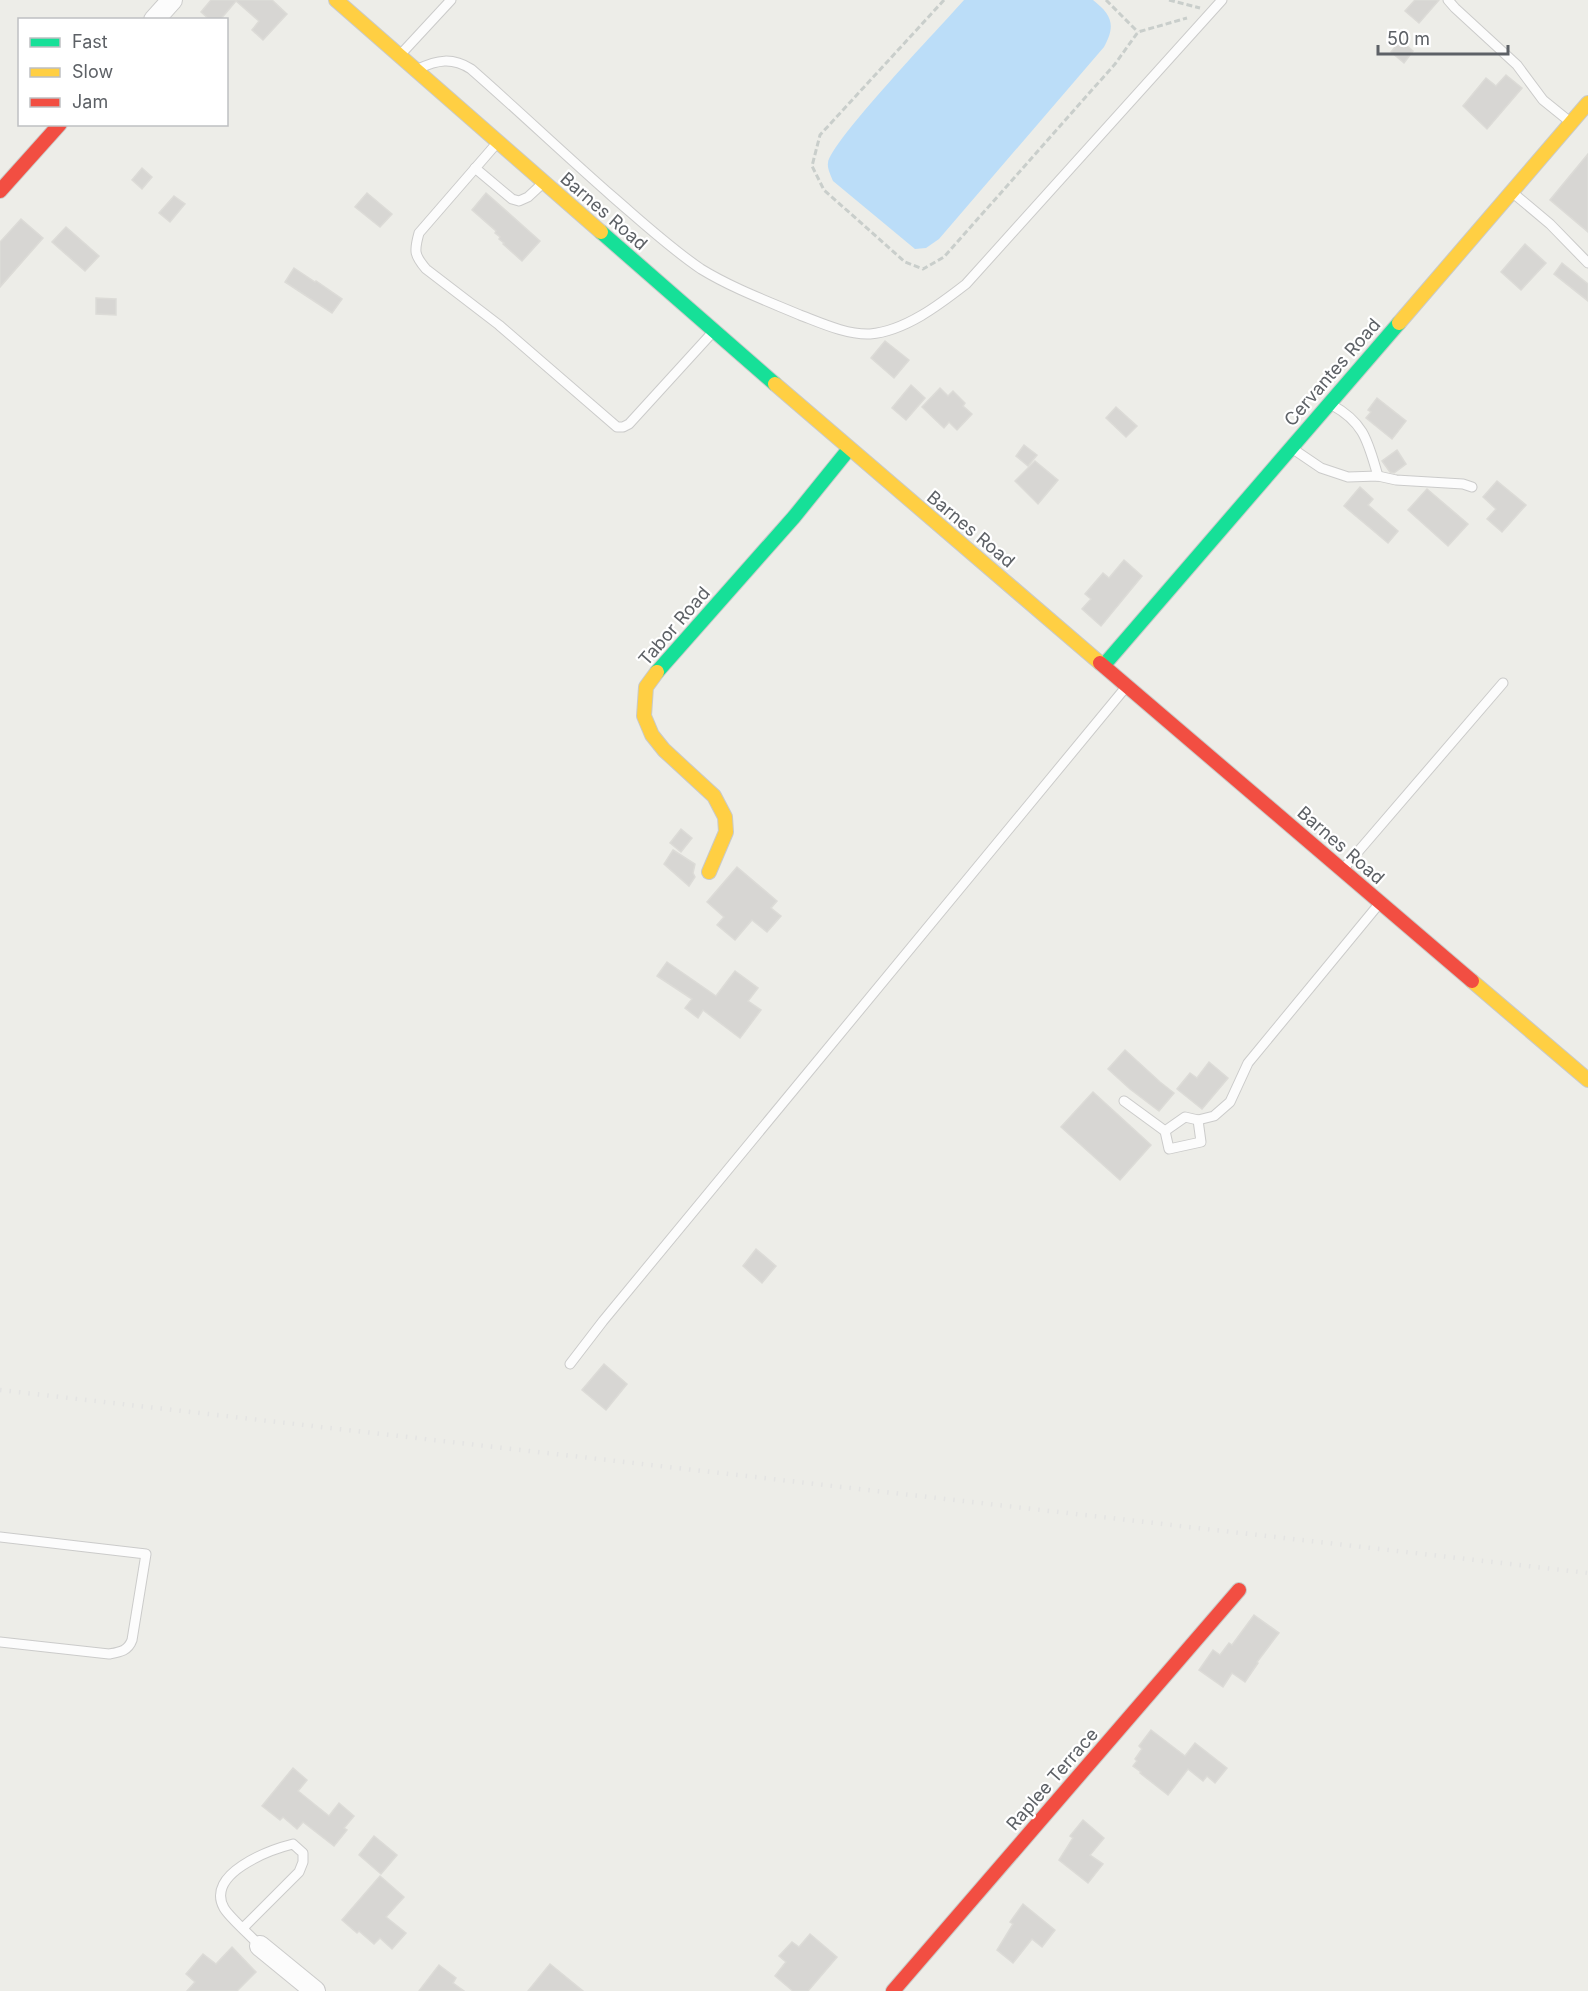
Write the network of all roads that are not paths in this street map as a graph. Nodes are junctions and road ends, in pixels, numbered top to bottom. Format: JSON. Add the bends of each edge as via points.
{"nodes":[{"id":1,"x":172,"y":0,"type":"edge"},
{"id":2,"x":336,"y":0,"type":"edge"},
{"id":3,"x":451,"y":0,"type":"edge"},
{"id":4,"x":1222,"y":0,"type":"edge"},
{"id":5,"x":1448,"y":0,"type":"edge"},
{"id":6,"x":156,"y":18,"type":"edge"},
{"id":7,"x":400,"y":55,"type":"junction"},
{"id":8,"x":416,"y":70,"type":"junction"},
{"id":9,"x":1588,"y":103,"type":"edge"},
{"id":10,"x":1571,"y":122,"type":"junction"},
{"id":11,"x":58,"y":126,"type":"edge"},
{"id":12,"x":498,"y":142,"type":"junction"},
{"id":13,"x":476,"y":168,"type":"junction"},
{"id":14,"x":544,"y":182,"type":"junction"},
{"id":15,"x":0,"y":191,"type":"edge"},
{"id":16,"x":1511,"y":192,"type":"junction"},
{"id":17,"x":1588,"y":263,"type":"edge"},
{"id":18,"x":714,"y":331,"type":"junction"},
{"id":19,"x":1330,"y":403,"type":"junction"},
{"id":20,"x":1291,"y":448,"type":"junction"},
{"id":21,"x":849,"y":449,"type":"junction"},
{"id":22,"x":1378,"y":476,"type":"junction"},
{"id":23,"x":1472,"y":487,"type":"dead end"},
{"id":24,"x":1104,"y":665,"type":"junction"},
{"id":25,"x":1503,"y":683,"type":"dead end"},
{"id":26,"x":1128,"y":685,"type":"junction"},
{"id":27,"x":1342,"y":870,"type":"junction"},
{"id":28,"x":709,"y":872,"type":"dead end"},
{"id":29,"x":1381,"y":902,"type":"junction"},
{"id":30,"x":1588,"y":1080,"type":"edge"},
{"id":31,"x":1124,"y":1101,"type":"dead end"},
{"id":32,"x":1198,"y":1120,"type":"junction"},
{"id":33,"x":1165,"y":1131,"type":"junction"},
{"id":34,"x":570,"y":1364,"type":"dead end"},
{"id":35,"x":0,"y":1537,"type":"edge"},
{"id":36,"x":1239,"y":1590,"type":"dead end"},
{"id":37,"x":0,"y":1642,"type":"edge"},
{"id":38,"x":243,"y":1928,"type":"junction"},
{"id":39,"x":260,"y":1946,"type":"joint"},
{"id":40,"x":315,"y":1991,"type":"edge"},
{"id":41,"x":893,"y":1991,"type":"edge"}],
"edges":[{"from":1,"to":6,"type":"street"},
{"from":2,"to":7,"type":"street","name":"Barnes Road"},
{"from":3,"to":7,"type":"lane"},
{"from":4,"to":8,"type":"lane","via":[[966,284],[911,320],[868,334],[816,321],[732,286],[702,269],[642,222],[463,63],[436,61]]},
{"from":5,"to":10,"type":"lane","via":[[1517,65],[1543,100]]},
{"from":7,"to":8,"type":"street","name":"Barnes Road"},
{"from":8,"to":12,"type":"street","name":"Barnes Road"},
{"from":9,"to":10,"type":"street","name":"Cervantes Road"},
{"from":10,"to":16,"type":"street","name":"Cervantes Road"},
{"from":11,"to":15,"type":"street"},
{"from":12,"to":13,"type":"lane"},
{"from":12,"to":14,"type":"street","name":"Barnes Road"},
{"from":13,"to":14,"type":"lane","via":[[512,200],[528,197]]},
{"from":13,"to":18,"type":"lane","via":[[419,233],[417,259],[611,423],[617,427],[629,424]]},
{"from":14,"to":18,"type":"street","name":"Barnes Road"},
{"from":16,"to":17,"type":"lane"},
{"from":16,"to":19,"type":"street","name":"Cervantes Road"},
{"from":18,"to":21,"type":"street","name":"Barnes Road"},
{"from":19,"to":20,"type":"street","name":"Cervantes Road"},
{"from":19,"to":22,"type":"lane","via":[[1364,434]]},
{"from":20,"to":22,"type":"lane","via":[[1332,473]]},
{"from":20,"to":24,"type":"street","name":"Cervantes Road"},
{"from":21,"to":24,"type":"street","name":"Barnes Road"},
{"from":21,"to":28,"type":"street","name":"Tabor Road","via":[[646,687],[644,716],[652,735],[714,796],[725,817],[726,832]]},
{"from":22,"to":23,"type":"lane"},
{"from":24,"to":26,"type":"street","name":"Barnes Road"},
{"from":25,"to":27,"type":"lane"},
{"from":26,"to":27,"type":"street","name":"Barnes Road"},
{"from":26,"to":34,"type":"lane"},
{"from":27,"to":29,"type":"street","name":"Barnes Road"},
{"from":29,"to":30,"type":"street","name":"Barnes Road"},
{"from":29,"to":32,"type":"lane","via":[[1248,1063],[1230,1102],[1214,1116]]},
{"from":31,"to":33,"type":"lane"},
{"from":32,"to":33,"type":"lane","via":[[1185,1118]]},
{"from":32,"to":33,"type":"lane","via":[[1201,1142],[1169,1149]]},
{"from":35,"to":37,"type":"lane","via":[[146,1554],[132,1640],[123,1651],[109,1654]]},
{"from":36,"to":41,"type":"street","name":"Raplee Terrace"},
{"from":38,"to":38,"type":"lane","via":[[224,1908],[221,1892],[225,1880],[240,1866],[293,1844],[303,1853],[299,1872]]},
{"from":38,"to":39,"type":"lane"},
{"from":39,"to":40,"type":"street"}]}
